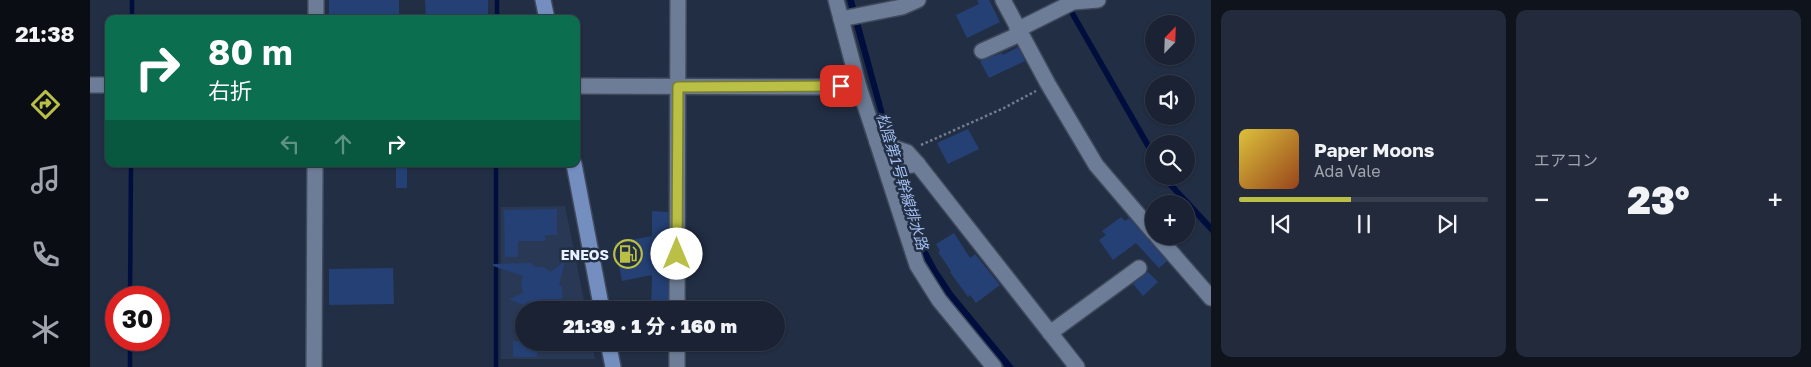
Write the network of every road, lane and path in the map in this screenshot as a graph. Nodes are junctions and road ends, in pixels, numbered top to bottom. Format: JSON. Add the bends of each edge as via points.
{"nodes":[{"id":1,"x":316,"y":0,"type":"edge"},
{"id":2,"x":543,"y":0,"type":"edge"},
{"id":3,"x":678,"y":0,"type":"edge"},
{"id":4,"x":836,"y":0,"type":"edge"},
{"id":5,"x":918,"y":0,"type":"edge"},
{"id":6,"x":1003,"y":0,"type":"edge"},
{"id":7,"x":1098,"y":0,"type":"edge"},
{"id":8,"x":316,"y":15,"type":"edge"},
{"id":9,"x":546,"y":15,"type":"edge"},
{"id":10,"x":849,"y":17,"type":"junction"},
{"id":11,"x":1019,"y":32,"type":"junction"},
{"id":12,"x":982,"y":51,"type":"dead end"},
{"id":13,"x":1048,"y":84,"type":"junction"},
{"id":14,"x":90,"y":85,"type":"edge"},
{"id":15,"x":105,"y":85,"type":"edge"},
{"id":16,"x":580,"y":86,"type":"edge"},
{"id":17,"x":859,"y":86,"type":"junction"},
{"id":18,"x":678,"y":87,"type":"junction"},
{"id":19,"x":878,"y":142,"type":"junction"},
{"id":20,"x":901,"y":161,"type":"junction"},
{"id":21,"x":315,"y":167,"type":"edge"},
{"id":22,"x":575,"y":167,"type":"edge"},
{"id":23,"x":1145,"y":222,"type":"edge"},
{"id":24,"x":1165,"y":245,"type":"edge"},
{"id":25,"x":1139,"y":268,"type":"dead end"},
{"id":26,"x":1211,"y":298,"type":"edge"},
{"id":27,"x":600,"y":301,"type":"edge"},
{"id":28,"x":677,"y":301,"type":"edge"},
{"id":29,"x":1050,"y":333,"type":"junction"},
{"id":30,"x":610,"y":351,"type":"edge"},
{"id":31,"x":677,"y":351,"type":"edge"},
{"id":32,"x":314,"y":367,"type":"edge"},
{"id":33,"x":613,"y":367,"type":"edge"},
{"id":34,"x":677,"y":367,"type":"edge"},
{"id":35,"x":994,"y":367,"type":"edge"},
{"id":36,"x":1077,"y":367,"type":"edge"}],
"edges":[{"from":1,"to":8,"type":"street"},
{"from":2,"to":9,"type":"main road"},
{"from":3,"to":18,"type":"street"},
{"from":4,"to":10,"type":"street"},
{"from":5,"to":10,"type":"street","via":[[902,7]]},
{"from":6,"to":11,"type":"street"},
{"from":7,"to":11,"type":"street","via":[[1074,2]]},
{"from":10,"to":17,"type":"street"},
{"from":11,"to":12,"type":"street"},
{"from":11,"to":13,"type":"street"},
{"from":13,"to":20,"type":"path"},
{"from":13,"to":23,"type":"street","via":[[1096,165]]},
{"from":14,"to":15,"type":"street"},
{"from":16,"to":18,"type":"street"},
{"from":17,"to":18,"type":"street"},
{"from":17,"to":19,"type":"street"},
{"from":18,"to":28,"type":"street"},
{"from":19,"to":20,"type":"street"},
{"from":19,"to":20,"type":"street"},
{"from":20,"to":29,"type":"street"},
{"from":20,"to":35,"type":"street","via":[[917,265],[939,300]]},
{"from":21,"to":32,"type":"street"},
{"from":22,"to":27,"type":"main road"},
{"from":24,"to":26,"type":"street"},
{"from":25,"to":29,"type":"street"},
{"from":29,"to":36,"type":"street"},
{"from":30,"to":33,"type":"main road"},
{"from":31,"to":34,"type":"street"}]}
